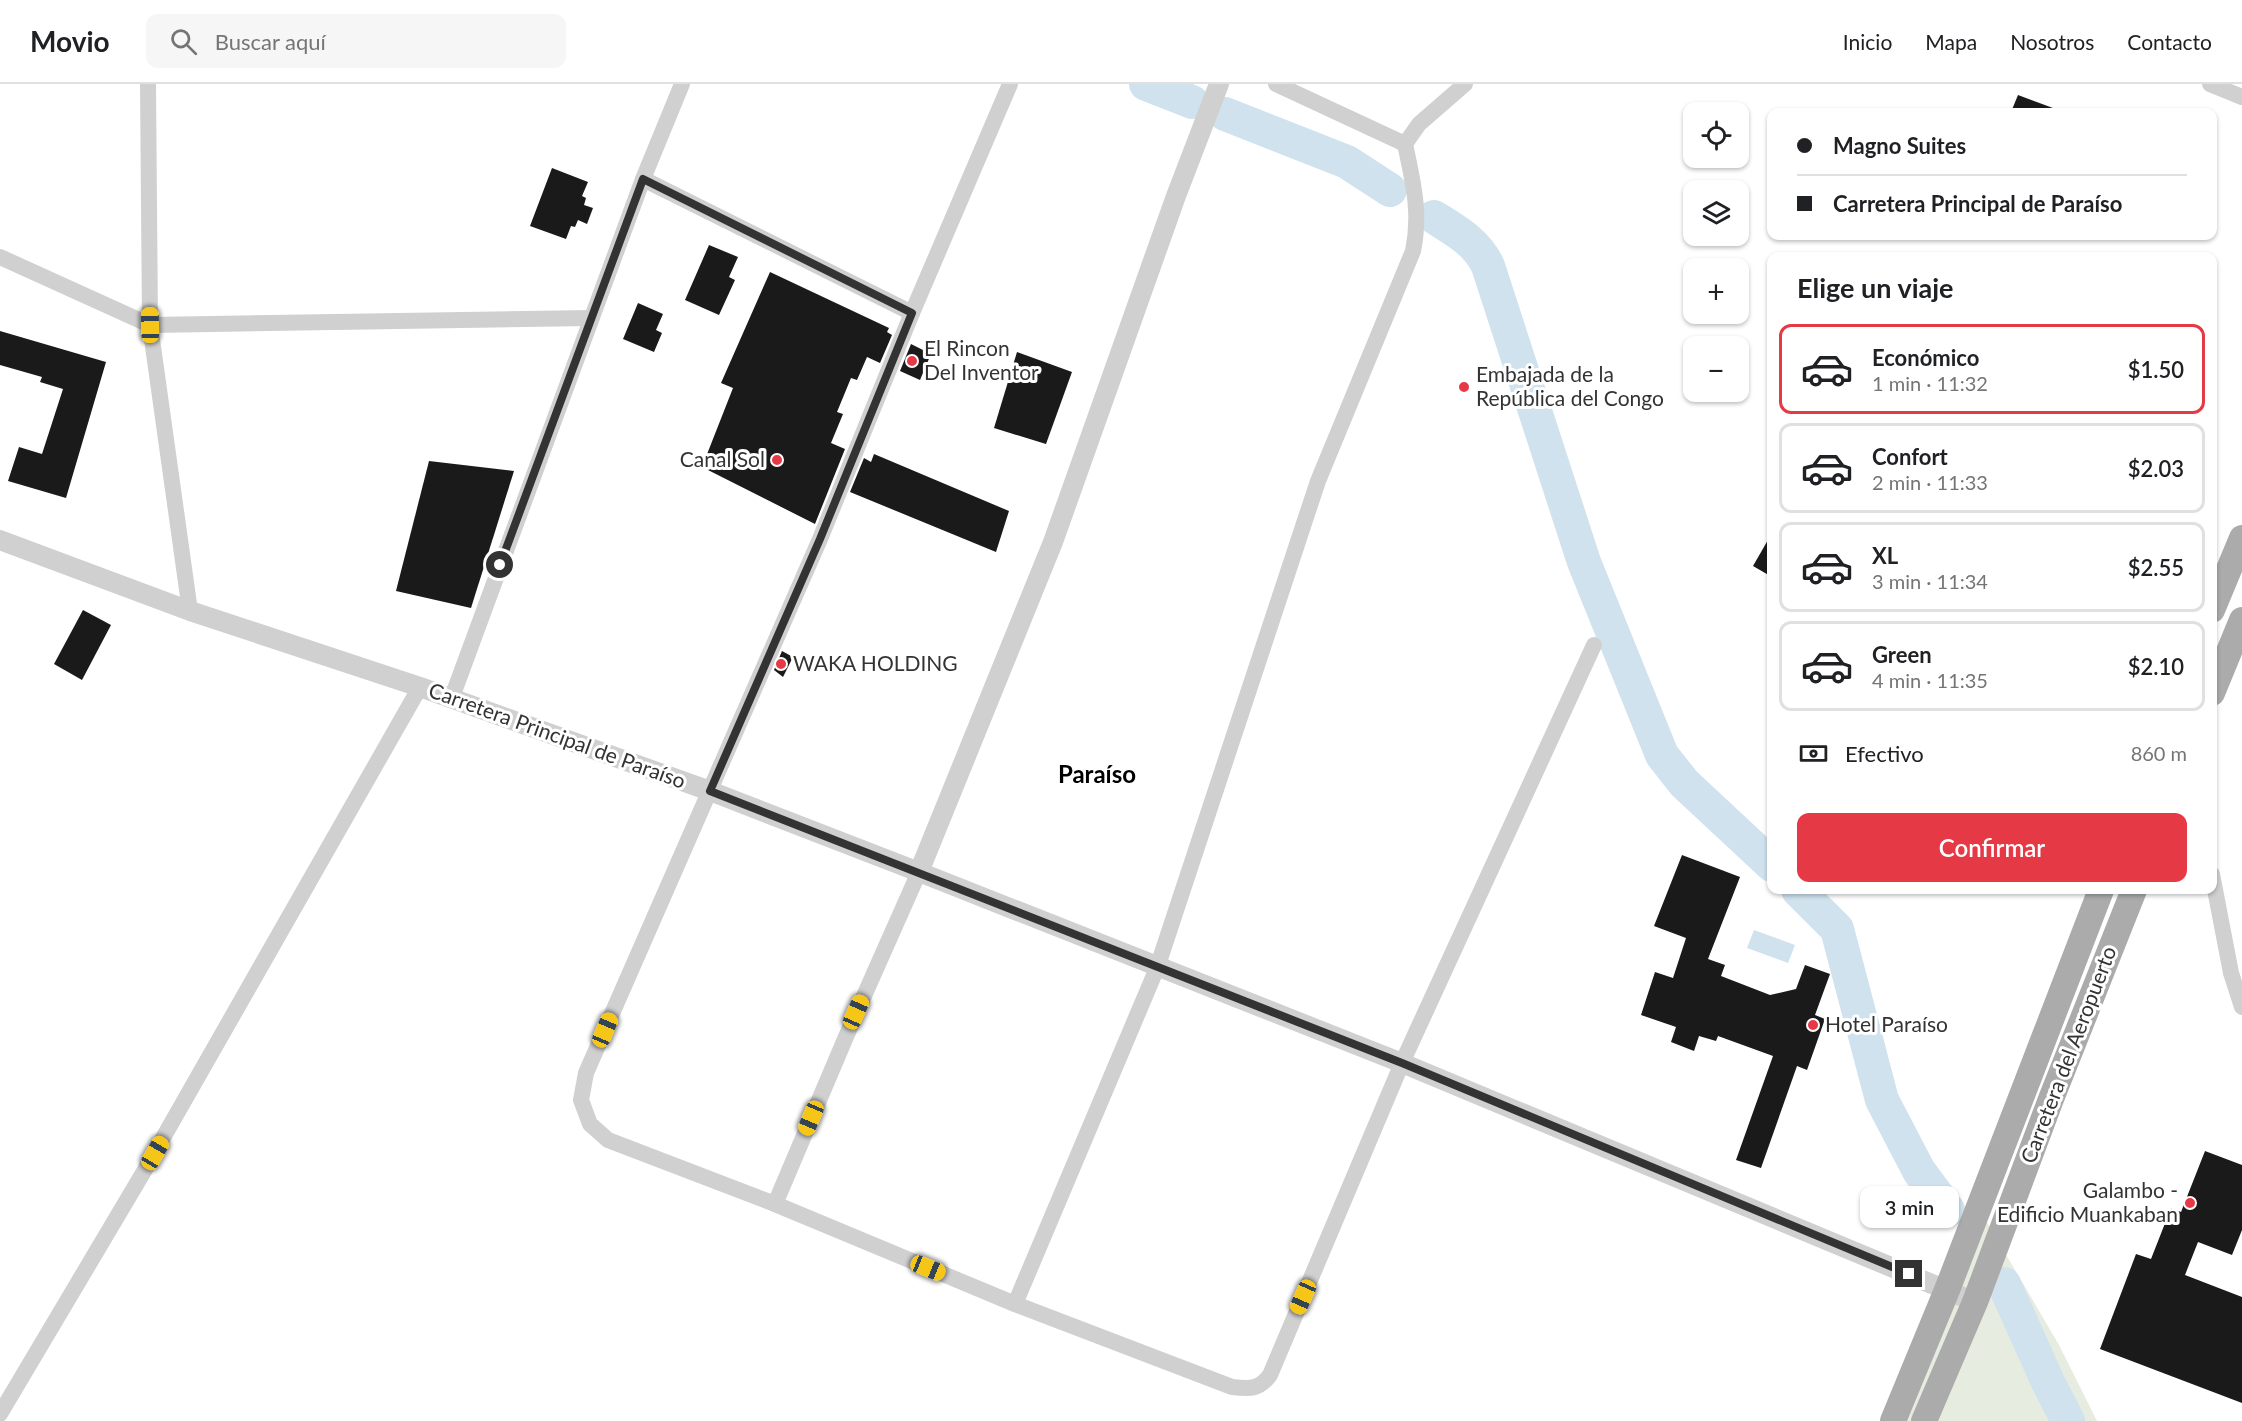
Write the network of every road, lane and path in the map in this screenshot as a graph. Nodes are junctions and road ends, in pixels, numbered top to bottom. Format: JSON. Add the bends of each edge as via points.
{"nodes":[{"id":1,"x":148,"y":84,"type":"edge"},
{"id":2,"x":682,"y":84,"type":"edge"},
{"id":3,"x":1010,"y":84,"type":"edge"},
{"id":4,"x":1219,"y":84,"type":"edge"},
{"id":5,"x":1276,"y":84,"type":"edge"},
{"id":6,"x":1465,"y":84,"type":"edge"},
{"id":7,"x":2210,"y":84,"type":"edge"},
{"id":8,"x":2242,"y":97,"type":"edge"},
{"id":9,"x":1405,"y":144,"type":"junction"},
{"id":10,"x":643,"y":179,"type":"junction"},
{"id":11,"x":0,"y":257,"type":"edge"},
{"id":12,"x":912,"y":313,"type":"junction"},
{"id":13,"x":591,"y":318,"type":"junction"},
{"id":14,"x":150,"y":325,"type":"junction"},
{"id":15,"x":2242,"y":538,"type":"edge"},
{"id":16,"x":0,"y":540,"type":"edge"},
{"id":17,"x":2217,"y":598,"type":"edge"},
{"id":18,"x":190,"y":611,"type":"junction"},
{"id":19,"x":2242,"y":620,"type":"edge"},
{"id":20,"x":1594,"y":645,"type":"dead end"},
{"id":21,"x":2217,"y":681,"type":"edge"},
{"id":22,"x":420,"y":687,"type":"junction"},
{"id":23,"x":451,"y":700,"type":"junction"},
{"id":24,"x":710,"y":791,"type":"junction"},
{"id":25,"x":918,"y":872,"type":"junction"},
{"id":26,"x":2099,"y":894,"type":"edge"},
{"id":27,"x":2132,"y":894,"type":"edge"},
{"id":28,"x":2216,"y":894,"type":"edge"},
{"id":29,"x":1157,"y":968,"type":"junction"},
{"id":30,"x":2242,"y":1007,"type":"edge"},
{"id":31,"x":1402,"y":1063,"type":"junction"},
{"id":32,"x":775,"y":1204,"type":"junction"},
{"id":33,"x":1947,"y":1290,"type":"junction"},
{"id":34,"x":1975,"y":1302,"type":"junction"},
{"id":35,"x":1015,"y":1304,"type":"junction"},
{"id":36,"x":0,"y":1414,"type":"edge"},
{"id":37,"x":1893,"y":1421,"type":"edge"},
{"id":38,"x":1924,"y":1421,"type":"edge"}],
"edges":[{"from":1,"to":14,"type":"street"},
{"from":2,"to":10,"type":"street"},
{"from":3,"to":12,"type":"street"},
{"from":4,"to":25,"type":"street","via":[[1053,542]]},
{"from":5,"to":9,"type":"street"},
{"from":6,"to":9,"type":"street","via":[[1419,124]]},
{"from":7,"to":8,"type":"street"},
{"from":9,"to":29,"type":"street","via":[[1416,195],[1418,227],[1413,251],[1318,481]]},
{"from":10,"to":12,"type":"street"},
{"from":10,"to":13,"type":"street"},
{"from":11,"to":14,"type":"street"},
{"from":12,"to":24,"type":"street","via":[[820,539]]},
{"from":13,"to":14,"type":"street"},
{"from":13,"to":23,"type":"street"},
{"from":14,"to":18,"type":"street"},
{"from":15,"to":17,"type":"main road"},
{"from":16,"to":18,"type":"street","name":"Carretera Principal de Paraíso"},
{"from":18,"to":22,"type":"street","name":"Carretera Principal de Paraíso"},
{"from":19,"to":21,"type":"main road"},
{"from":20,"to":31,"type":"street"},
{"from":22,"to":23,"type":"street","name":"Carretera Principal de Paraíso"},
{"from":22,"to":36,"type":"street","via":[[143,1173]]},
{"from":23,"to":24,"type":"street","name":"Carretera Principal de Paraíso"},
{"from":24,"to":25,"type":"street","name":"Carretera Principal de Paraíso"},
{"from":24,"to":32,"type":"street","via":[[586,1073],[581,1100],[590,1124],[608,1140]]},
{"from":25,"to":29,"type":"street","name":"Carretera Principal de Paraíso"},
{"from":25,"to":32,"type":"street"},
{"from":26,"to":33,"type":"main road","name":"Carretera del Aeropuerto"},
{"from":27,"to":34,"type":"main road","name":"Carretera del Aeropuerto"},
{"from":28,"to":30,"type":"street","via":[[2231,973]]},
{"from":29,"to":31,"type":"street","name":"Carretera Principal de Paraíso"},
{"from":29,"to":35,"type":"street"},
{"from":31,"to":33,"type":"street","name":"Carretera Principal de Paraíso"},
{"from":31,"to":35,"type":"street","via":[[1270,1375],[1262,1385],[1251,1389],[1232,1387]]},
{"from":32,"to":35,"type":"street"},
{"from":33,"to":34,"type":"street","name":"Carretera Principal de Paraíso"},
{"from":33,"to":37,"type":"main road","name":"Carretera del Aeropuerto"},
{"from":34,"to":38,"type":"main road","name":"Carretera del Aeropuerto"}]}
